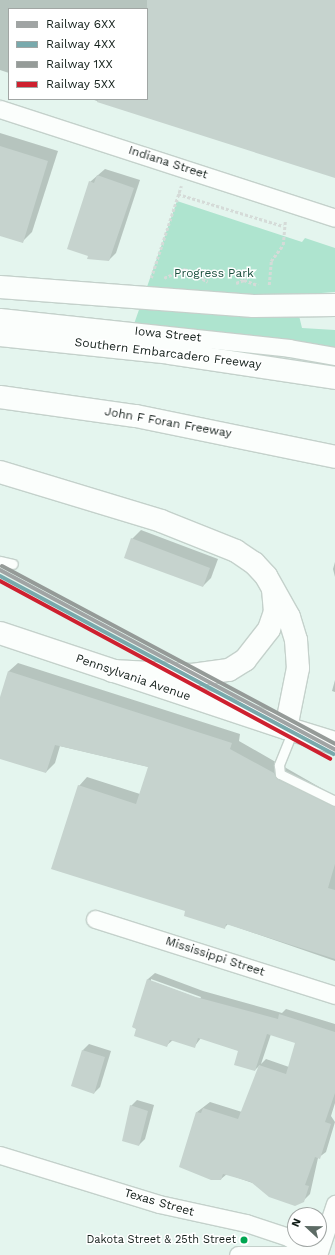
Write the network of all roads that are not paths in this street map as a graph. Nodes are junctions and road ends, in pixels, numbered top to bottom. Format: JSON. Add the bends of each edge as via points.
{"nodes":[{"id":1,"x":0,"y":109,"type":"edge"},
{"id":2,"x":335,"y":218,"type":"edge"},
{"id":3,"x":0,"y":287,"type":"edge"},
{"id":4,"x":335,"y":305,"type":"edge"},
{"id":5,"x":0,"y":317,"type":"edge"},
{"id":6,"x":0,"y":335,"type":"edge"},
{"id":7,"x":335,"y":356,"type":"edge"},
{"id":8,"x":335,"y":378,"type":"edge"},
{"id":9,"x":0,"y":397,"type":"edge"},
{"id":10,"x":335,"y":457,"type":"edge"},
{"id":11,"x":0,"y":472,"type":"edge"},
{"id":12,"x":0,"y":561,"type":"edge"},
{"id":13,"x":13,"y":564,"type":"dead end"},
{"id":14,"x":273,"y":589,"type":"junction"},
{"id":15,"x":0,"y":633,"type":"edge"},
{"id":16,"x":112,"y":671,"type":"junction"},
{"id":17,"x":289,"y":729,"type":"junction"},
{"id":18,"x":335,"y":743,"type":"edge"},
{"id":19,"x":335,"y":801,"type":"edge"},
{"id":20,"x":95,"y":918,"type":"dead end"},
{"id":21,"x":335,"y":995,"type":"edge"},
{"id":22,"x":0,"y":1155,"type":"edge"},
{"id":23,"x":335,"y":1204,"type":"edge"},
{"id":24,"x":238,"y":1255,"type":"edge"},
{"id":25,"x":299,"y":1255,"type":"edge"},
{"id":26,"x":315,"y":1255,"type":"edge"},
{"id":27,"x":318,"y":1255,"type":"edge"}],
"edges":[{"from":1,"to":2,"type":"street","name":"Indiana Street"},
{"from":3,"to":4,"type":"main road","bridge":true,"via":[[253,306]]},
{"from":5,"to":7,"type":"street","name":"Iowa Street","via":[[289,348]]},
{"from":6,"to":8,"type":"main road","name":"Southern Embarcadero Freeway","via":[[218,359]]},
{"from":9,"to":10,"type":"main road","name":"John F Foran Freeway","via":[[136,416]]},
{"from":11,"to":14,"type":"main road","via":[[199,535],[254,563]]},
{"from":12,"to":13,"type":"lane"},
{"from":14,"to":16,"type":"main road","via":[[275,612],[269,628],[245,660],[229,670],[192,675]]},
{"from":14,"to":17,"type":"main road","via":[[289,617],[296,640],[298,668]]},
{"from":15,"to":16,"type":"main road","name":"Pennsylvania Avenue"},
{"from":16,"to":17,"type":"main road","name":"Pennsylvania Avenue"},
{"from":17,"to":18,"type":"main road","name":"Pennsylvania Avenue"},
{"from":17,"to":19,"type":"lane","via":[[279,765],[280,774]]},
{"from":20,"to":21,"type":"street","name":"Mississippi Street"},
{"from":22,"to":26,"type":"street","name":"Texas Street","via":[[159,1204],[246,1223],[288,1237]]},
{"from":23,"to":27,"type":"street"},
{"from":24,"to":25,"type":"street"}]}
